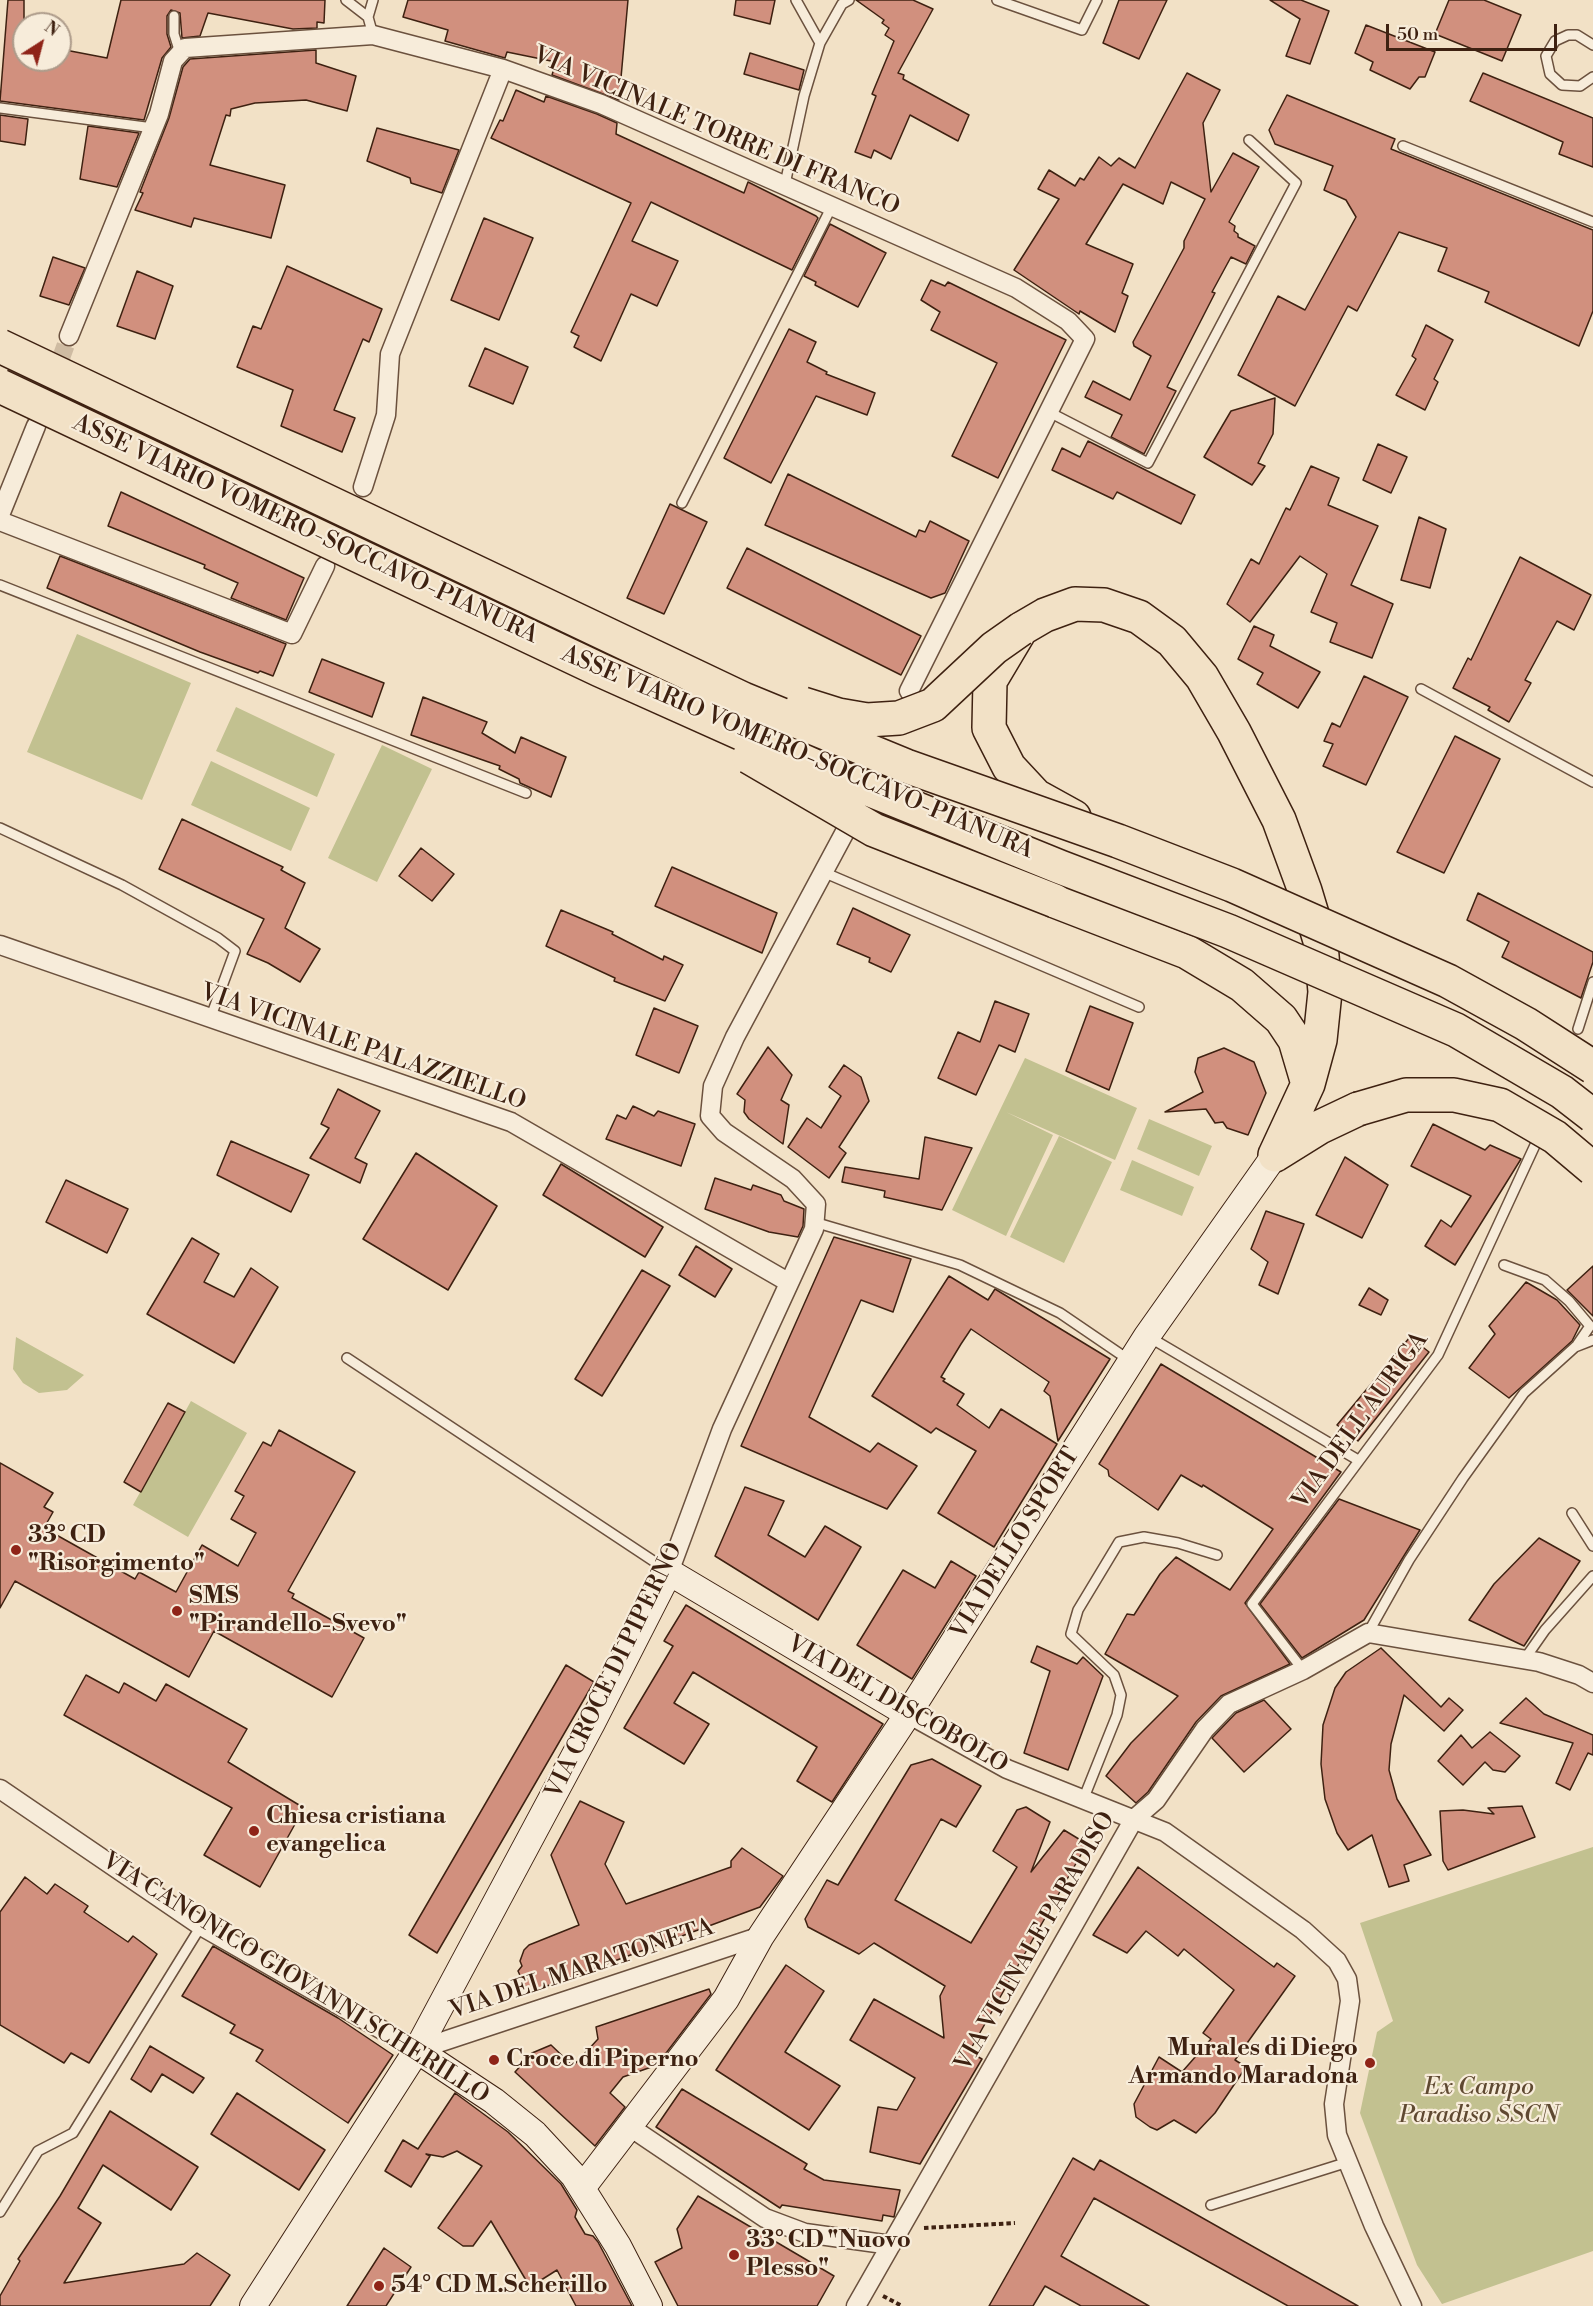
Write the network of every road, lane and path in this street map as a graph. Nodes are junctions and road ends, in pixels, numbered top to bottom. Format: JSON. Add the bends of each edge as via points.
{"nodes":[{"id":1,"x":346,"y":0,"type":"edge"},
{"id":2,"x":373,"y":0,"type":"edge"},
{"id":3,"x":796,"y":0,"type":"edge"},
{"id":4,"x":849,"y":0,"type":"edge"},
{"id":5,"x":997,"y":0,"type":"edge"},
{"id":6,"x":1097,"y":0,"type":"edge"},
{"id":7,"x":174,"y":16,"type":"dead end"},
{"id":8,"x":368,"y":17,"type":"junction"},
{"id":9,"x":373,"y":36,"type":"junction"},
{"id":10,"x":820,"y":43,"type":"junction"},
{"id":11,"x":1593,"y":45,"type":"edge"},
{"id":12,"x":180,"y":53,"type":"junction"},
{"id":13,"x":503,"y":69,"type":"junction"},
{"id":14,"x":1593,"y":76,"type":"edge"},
{"id":15,"x":0,"y":108,"type":"edge"},
{"id":16,"x":153,"y":128,"type":"junction"},
{"id":17,"x":1249,"y":140,"type":"dead end"},
{"id":18,"x":1403,"y":146,"type":"dead end"},
{"id":19,"x":785,"y":184,"type":"junction"},
{"id":20,"x":832,"y":206,"type":"junction"},
{"id":21,"x":1593,"y":222,"type":"edge"},
{"id":22,"x":69,"y":336,"type":"tunnel mouth"},
{"id":23,"x":0,"y":346,"type":"edge"},
{"id":24,"x":0,"y":386,"type":"edge"},
{"id":25,"x":1048,"y":412,"type":"junction"},
{"id":26,"x":36,"y":426,"type":"tunnel mouth"},
{"id":27,"x":363,"y":487,"type":"dead end"},
{"id":28,"x":682,"y":503,"type":"dead end"},
{"id":29,"x":0,"y":515,"type":"edge"},
{"id":30,"x":0,"y":521,"type":"edge"},
{"id":31,"x":325,"y":566,"type":"dead end"},
{"id":32,"x":0,"y":585,"type":"edge"},
{"id":33,"x":1021,"y":629,"type":"junction"},
{"id":34,"x":642,"y":650,"type":"junction"},
{"id":35,"x":600,"y":670,"type":"junction"},
{"id":36,"x":1421,"y":689,"type":"dead end"},
{"id":37,"x":909,"y":691,"type":"dead end"},
{"id":38,"x":1593,"y":782,"type":"edge"},
{"id":39,"x":526,"y":793,"type":"dead end"},
{"id":40,"x":0,"y":828,"type":"edge"},
{"id":41,"x":847,"y":828,"type":"dead end"},
{"id":42,"x":1118,"y":841,"type":"junction"},
{"id":43,"x":823,"y":873,"type":"junction"},
{"id":44,"x":0,"y":945,"type":"edge"},
{"id":45,"x":1593,"y":982,"type":"edge"},
{"id":46,"x":1139,"y":1007,"type":"dead end"},
{"id":47,"x":210,"y":1019,"type":"junction"},
{"id":48,"x":1578,"y":1029,"type":"dead end"},
{"id":49,"x":1593,"y":1067,"type":"edge"},
{"id":50,"x":1308,"y":1084,"type":"junction"},
{"id":51,"x":1593,"y":1116,"type":"edge"},
{"id":52,"x":1536,"y":1143,"type":"dead end"},
{"id":53,"x":1275,"y":1155,"type":"junction"},
{"id":54,"x":1593,"y":1168,"type":"edge"},
{"id":55,"x":814,"y":1222,"type":"junction"},
{"id":56,"x":1504,"y":1265,"type":"dead end"},
{"id":57,"x":788,"y":1282,"type":"junction"},
{"id":58,"x":1147,"y":1336,"type":"junction"},
{"id":59,"x":1593,"y":1340,"type":"edge"},
{"id":60,"x":1575,"y":1347,"type":"junction"},
{"id":61,"x":347,"y":1358,"type":"dead end"},
{"id":62,"x":1131,"y":1361,"type":"junction"},
{"id":63,"x":1358,"y":1460,"type":"junction"},
{"id":64,"x":1572,"y":1513,"type":"dead end"},
{"id":65,"x":1593,"y":1545,"type":"edge"},
{"id":66,"x":1217,"y":1555,"type":"dead end"},
{"id":67,"x":669,"y":1572,"type":"junction"},
{"id":68,"x":1593,"y":1576,"type":"edge"},
{"id":69,"x":1368,"y":1633,"type":"junction"},
{"id":70,"x":1524,"y":1660,"type":"junction"},
{"id":71,"x":1303,"y":1670,"type":"junction"},
{"id":72,"x":1593,"y":1683,"type":"edge"},
{"id":73,"x":908,"y":1714,"type":"junction"},
{"id":74,"x":0,"y":1789,"type":"edge"},
{"id":75,"x":1083,"y":1800,"type":"junction"},
{"id":76,"x":1134,"y":1819,"type":"junction"},
{"id":77,"x":201,"y":1926,"type":"junction"},
{"id":78,"x":761,"y":1936,"type":"junction"},
{"id":79,"x":417,"y":2050,"type":"junction"},
{"id":80,"x":630,"y":2127,"type":"junction"},
{"id":81,"x":1348,"y":2162,"type":"junction"},
{"id":82,"x":582,"y":2188,"type":"junction"},
{"id":83,"x":1211,"y":2205,"type":"dead end"},
{"id":84,"x":0,"y":2212,"type":"edge"},
{"id":85,"x":1015,"y":2223,"type":"dead end"},
{"id":86,"x":895,"y":2237,"type":"junction"},
{"id":87,"x":252,"y":2306,"type":"edge"},
{"id":88,"x":649,"y":2306,"type":"edge"},
{"id":89,"x":856,"y":2306,"type":"edge"},
{"id":90,"x":1413,"y":2306,"type":"edge"}],
"edges":[{"from":1,"to":8,"type":"lane"},
{"from":2,"to":8,"type":"lane"},
{"from":3,"to":10,"type":"lane"},
{"from":4,"to":10,"type":"lane","via":[[842,4]]},
{"from":5,"to":6,"type":"lane","via":[[1082,30]]},
{"from":7,"to":12,"type":"lane"},
{"from":8,"to":9,"type":"lane"},
{"from":9,"to":12,"type":"street","name":"VIA VICINALE TORRE DI FRANCO","via":[[185,48]]},
{"from":9,"to":13,"type":"street","name":"VIA VICINALE TORRE DI FRANCO"},
{"from":10,"to":19,"type":"lane"},
{"from":11,"to":14,"type":"lane","via":[[1577,35],[1568,35],[1555,41],[1546,56],[1550,74],[1562,85],[1580,86]]},
{"from":12,"to":16,"type":"street","via":[[173,61]]},
{"from":13,"to":19,"type":"street","name":"VIA VICINALE TORRE DI FRANCO","via":[[601,104]]},
{"from":13,"to":27,"type":"street","via":[[390,354],[386,415]]},
{"from":15,"to":16,"type":"lane"},
{"from":16,"to":22,"type":"street"},
{"from":17,"to":25,"type":"lane","via":[[1296,183],[1148,463]]},
{"from":18,"to":21,"type":"lane"},
{"from":19,"to":20,"type":"street","name":"VIA VICINALE TORRE DI FRANCO"},
{"from":20,"to":25,"type":"street","name":"VIA VICINALE TORRE DI FRANCO","via":[[1016,288],[1068,321],[1085,339]]},
{"from":20,"to":28,"type":"lane"},
{"from":23,"to":34,"type":"highway","name":"ASSE VIARIO VOMERO-SOCCAVO-PIANURA","bridge":true},
{"from":24,"to":35,"type":"highway","name":"ASSE VIARIO VOMERO-SOCCAVO-PIANURA","bridge":true},
{"from":25,"to":37,"type":"street"},
{"from":26,"to":29,"type":"street"},
{"from":30,"to":31,"type":"street","via":[[292,634]]},
{"from":32,"to":39,"type":"lane"},
{"from":33,"to":34,"type":"highway","bridge":true,"via":[[994,648],[933,705],[899,718],[867,720],[838,715]]},
{"from":33,"to":42,"type":"highway","bridge":true,"via":[[990,681],[989,728],[1009,767],[1036,796]]},
{"from":33,"to":50,"type":"highway","via":[[1074,604],[1104,605],[1139,617],[1172,641],[1202,677],[1279,820],[1321,944],[1325,992],[1320,1040]]},
{"from":34,"to":42,"type":"highway","name":"ASSE VIARIO VOMERO-SOCCAVO-PIANURA","bridge":true,"via":[[743,699],[906,766]]},
{"from":35,"to":50,"type":"highway","bridge":true,"via":[[874,830],[1186,952],[1242,985],[1281,1019],[1295,1040]]},
{"from":35,"to":51,"type":"highway","name":"ASSE VIARIO VOMERO-SOCCAVO-PIANURA","bridge":true,"via":[[842,778],[1228,931],[1456,1030],[1562,1092]]},
{"from":36,"to":38,"type":"lane"},
{"from":40,"to":47,"type":"lane","via":[[122,885],[218,938],[234,951]]},
{"from":41,"to":43,"type":"street"},
{"from":42,"to":49,"type":"highway","name":"ASSE VIARIO VOMERO-SOCCAVO-PIANURA","bridge":true,"via":[[1232,885],[1448,981]]},
{"from":43,"to":46,"type":"lane"},
{"from":43,"to":55,"type":"street","via":[[735,1037],[713,1086],[710,1116],[724,1132],[794,1179],[816,1204]]},
{"from":44,"to":47,"type":"street","name":"VIA VICINALE PALAZZIELLO"},
{"from":45,"to":48,"type":"lane"},
{"from":47,"to":57,"type":"street","name":"VIA VICINALE PALAZZIELLO","via":[[512,1122]]},
{"from":50,"to":53,"type":"highway"},
{"from":52,"to":63,"type":"lane","name":"VIA DELL'AURIGA","via":[[1438,1354]]},
{"from":53,"to":54,"type":"highway","bridge":true,"via":[[1358,1109],[1406,1095],[1454,1095],[1500,1105],[1555,1137]]},
{"from":53,"to":58,"type":"street","name":"VIA DELLO SPORT"},
{"from":55,"to":57,"type":"street","name":"VIA CROCE DI PIPERNO"},
{"from":55,"to":62,"type":"lane","via":[[960,1265],[1060,1313]]},
{"from":56,"to":60,"type":"lane","via":[[1545,1280],[1569,1301],[1590,1326]]},
{"from":57,"to":67,"type":"street","name":"VIA CROCE DI PIPERNO","via":[[722,1429]]},
{"from":58,"to":62,"type":"street","name":"VIA DELLO SPORT"},
{"from":58,"to":63,"type":"lane"},
{"from":59,"to":60,"type":"lane"},
{"from":60,"to":69,"type":"lane","via":[[1524,1393],[1409,1560]]},
{"from":61,"to":67,"type":"lane"},
{"from":62,"to":73,"type":"street","name":"VIA DELLO SPORT"},
{"from":63,"to":71,"type":"lane","name":"VIA DELL'AURIGA","via":[[1252,1604]]},
{"from":64,"to":65,"type":"lane"},
{"from":66,"to":75,"type":"lane","via":[[1144,1537],[1119,1542],[1078,1610],[1071,1634],[1114,1675],[1121,1695],[1117,1715]]},
{"from":67,"to":73,"type":"street","name":"VIA DEL DISCOBOLO"},
{"from":67,"to":79,"type":"street","name":"VIA CROCE DI PIPERNO"},
{"from":68,"to":70,"type":"lane"},
{"from":69,"to":70,"type":"street"},
{"from":69,"to":71,"type":"street","name":"VIA VICINALE PARADISO"},
{"from":70,"to":72,"type":"street","via":[[1579,1675]]},
{"from":71,"to":76,"type":"street","name":"VIA VICINALE PARADISO","via":[[1229,1704],[1205,1729],[1156,1800]]},
{"from":73,"to":75,"type":"street","name":"VIA DEL DISCOBOLO","via":[[1007,1769]]},
{"from":73,"to":78,"type":"street","name":"VIA DELLO SPORT"},
{"from":74,"to":77,"type":"street","name":"VIA CANONICO GIOVANNI SCHERILLO"},
{"from":75,"to":76,"type":"street","name":"VIA DEL DISCOBOLO"},
{"from":76,"to":81,"type":"street","name":"VIA DEL DISCOBOLO","via":[[1165,1832],[1303,1930],[1337,1961],[1347,1979],[1350,2001],[1334,2104],[1337,2135]]},
{"from":76,"to":86,"type":"street","name":"VIA VICINALE PARADISO"},
{"from":77,"to":79,"type":"street","name":"VIA CANONICO GIOVANNI SCHERILLO"},
{"from":77,"to":84,"type":"lane","via":[[73,2133],[38,2151]]},
{"from":78,"to":79,"type":"street","name":"VIA DEL MARATONETA"},
{"from":78,"to":80,"type":"street","name":"VIA DELLO SPORT","via":[[726,1999]]},
{"from":79,"to":82,"type":"street","name":"VIA CANONICO GIOVANNI SCHERILLO","via":[[494,2101],[535,2134]]},
{"from":79,"to":87,"type":"street","name":"VIA CROCE DI PIPERNO"},
{"from":80,"to":82,"type":"street","name":"VIA DELLO SPORT"},
{"from":80,"to":86,"type":"street","via":[[765,2218],[805,2233]]},
{"from":81,"to":83,"type":"lane"},
{"from":81,"to":90,"type":"street","name":"VIA DEL DISCOBOLO"},
{"from":82,"to":88,"type":"street","name":"VIA CANONICO GIOVANNI SCHERILLO"},
{"from":85,"to":86,"type":"path"},
{"from":86,"to":89,"type":"street","name":"VIA VICINALE PARADISO"}]}
